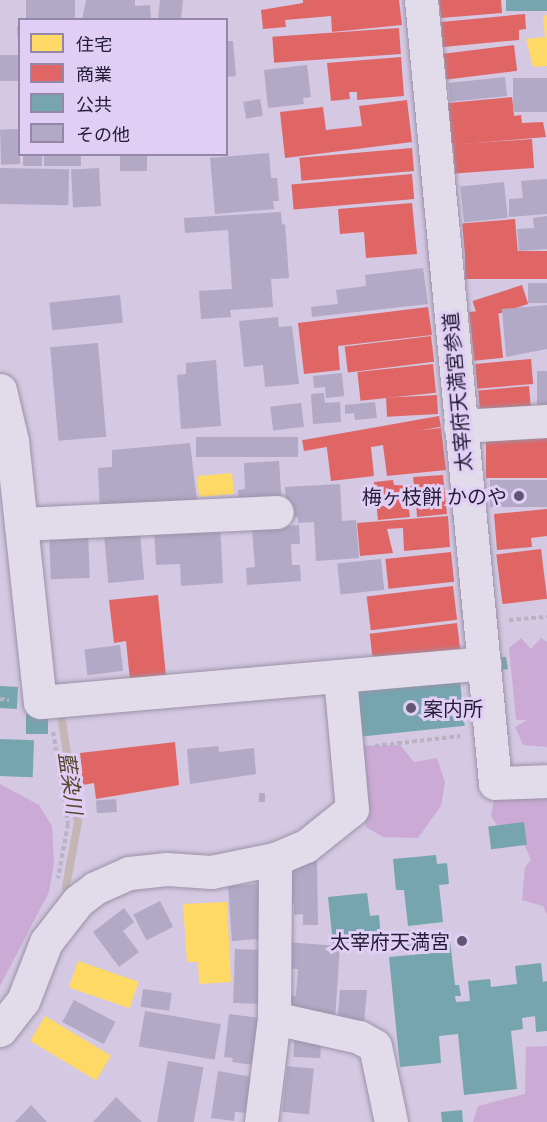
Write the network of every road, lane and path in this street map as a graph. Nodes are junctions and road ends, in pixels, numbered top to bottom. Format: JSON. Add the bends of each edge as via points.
{"nodes":[{"id":1,"x":421,"y":0,"type":"edge"},
{"id":2,"x":0,"y":390,"type":"edge"},
{"id":3,"x":547,"y":421,"type":"edge"},
{"id":4,"x":460,"y":426,"type":"junction"},
{"id":5,"x":277,"y":512,"type":"dead end"},
{"id":6,"x":21,"y":524,"type":"junction"},
{"id":7,"x":484,"y":663,"type":"junction"},
{"id":8,"x":340,"y":678,"type":"junction"},
{"id":9,"x":44,"y":702,"type":"junction"},
{"id":10,"x":490,"y":733,"type":"junction"},
{"id":11,"x":347,"y":749,"type":"junction"},
{"id":12,"x":547,"y":780,"type":"edge"},
{"id":13,"x":275,"y":859,"type":"junction"},
{"id":14,"x":57,"y":883,"type":"dead end"},
{"id":15,"x":274,"y":1018,"type":"junction"},
{"id":16,"x":0,"y":1030,"type":"edge"},
{"id":17,"x":261,"y":1122,"type":"edge"},
{"id":18,"x":391,"y":1122,"type":"edge"}],
"edges":[{"from":1,"to":4,"type":"street","name":"太宰府天満宮参道"},
{"from":2,"to":6,"type":"street","via":[[12,441]]},
{"from":3,"to":4,"type":"street"},
{"from":4,"to":7,"type":"street","name":"太宰府天満宮参道"},
{"from":5,"to":6,"type":"street"},
{"from":6,"to":9,"type":"street"},
{"from":7,"to":8,"type":"street"},
{"from":7,"to":10,"type":"street","name":"太宰府天満宮参道"},
{"from":8,"to":9,"type":"street"},
{"from":8,"to":11,"type":"street"},
{"from":9,"to":14,"type":"path","via":[[68,824]]},
{"from":10,"to":11,"type":"path"},
{"from":10,"to":12,"type":"street","name":"太宰府天満宮参道","via":[[495,783]]},
{"from":11,"to":13,"type":"street","via":[[352,809],[306,846]]},
{"from":13,"to":15,"type":"street"},
{"from":13,"to":16,"type":"street","via":[[211,872],[167,868],[129,873],[95,888],[78,901],[46,942],[23,1001]]},
{"from":15,"to":17,"type":"street"},
{"from":15,"to":18,"type":"street","via":[[359,1037],[375,1046]]}]}
